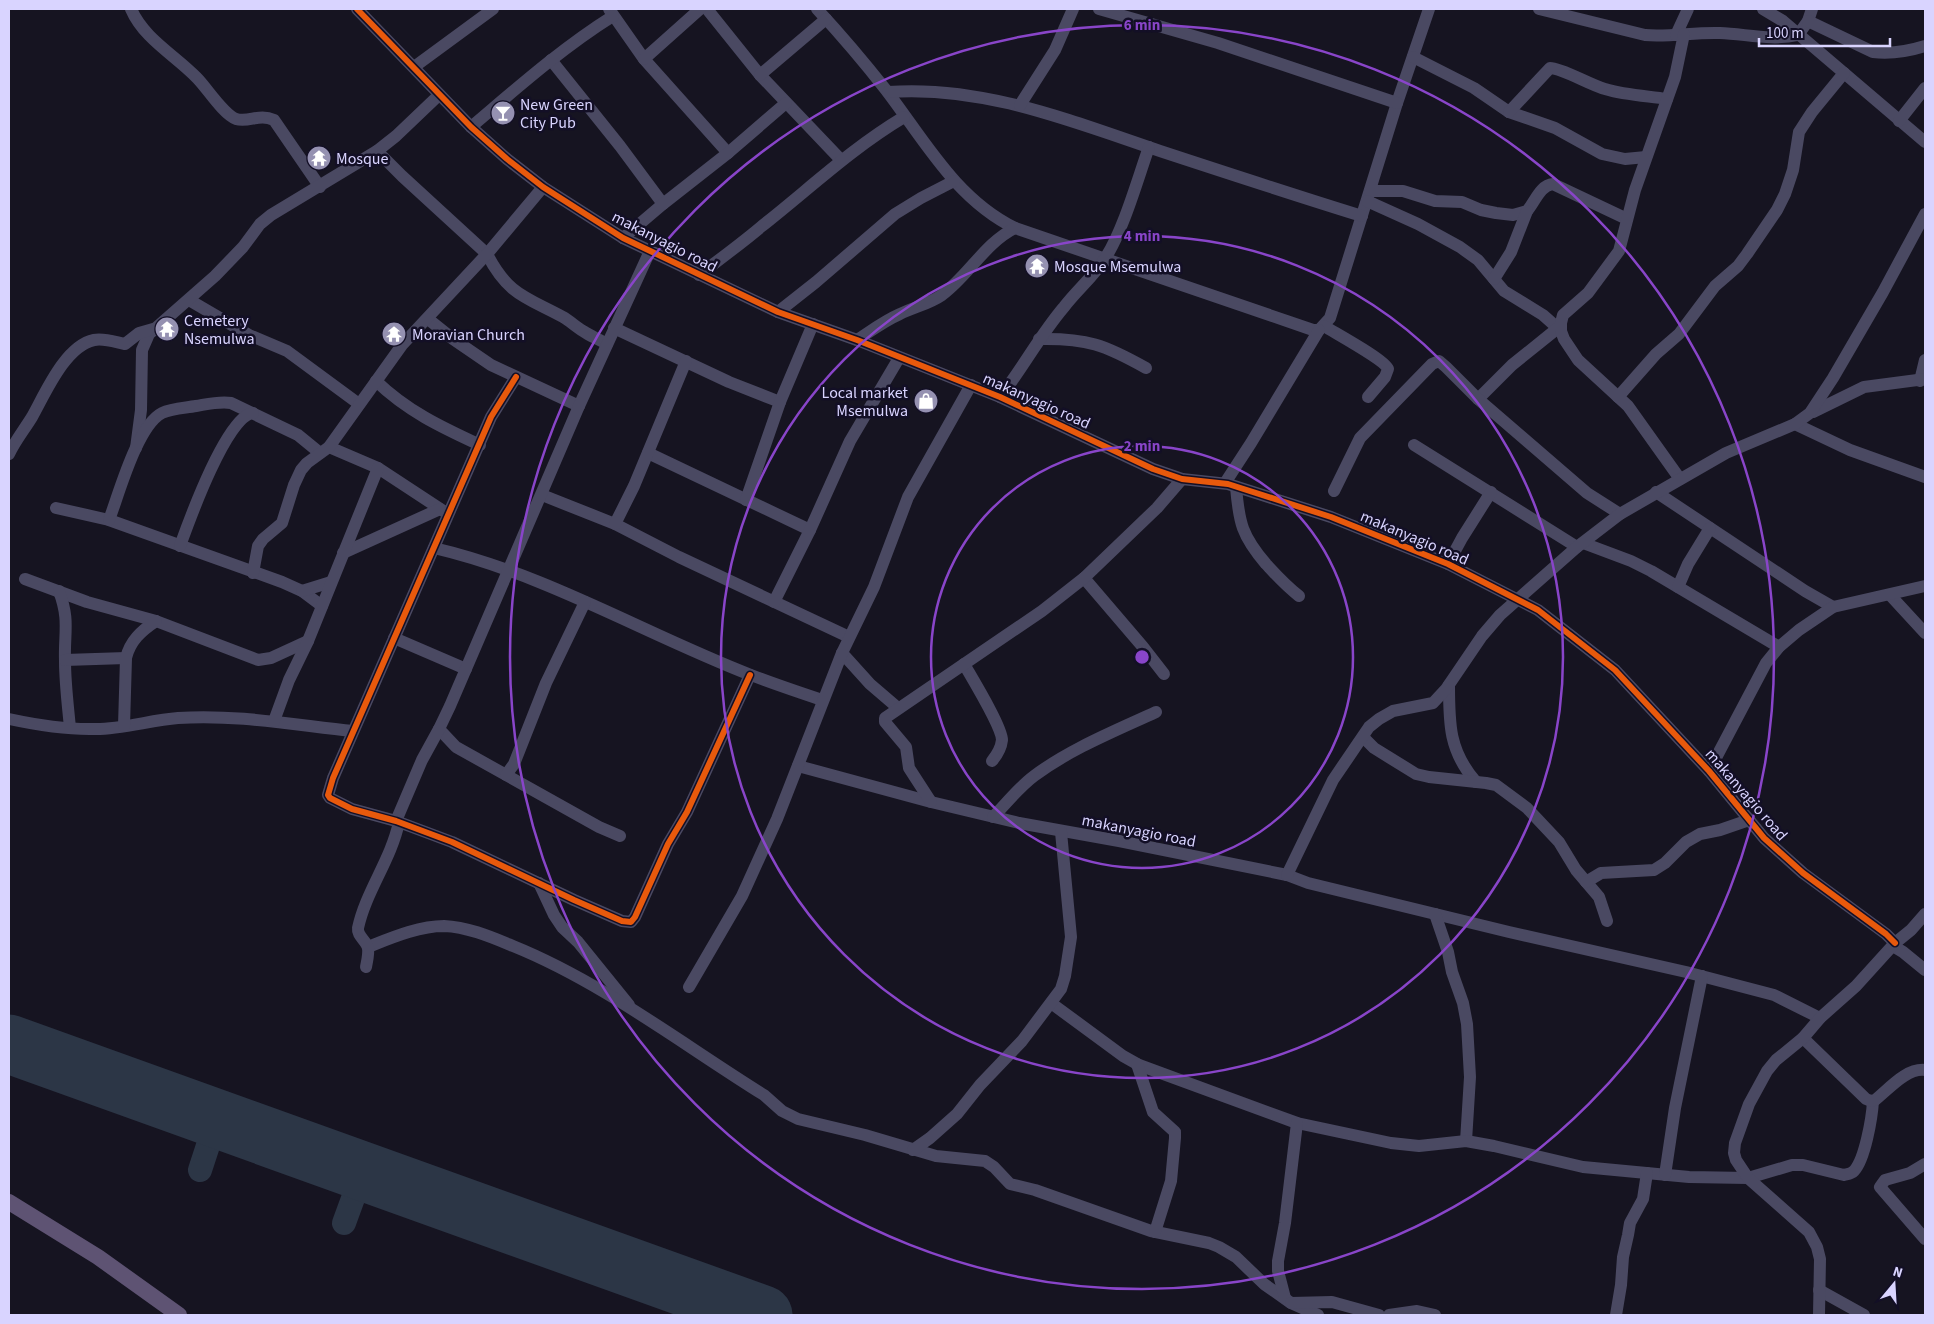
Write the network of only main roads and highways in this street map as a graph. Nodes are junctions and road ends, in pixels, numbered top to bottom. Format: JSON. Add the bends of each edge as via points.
{"nodes":[{"id":1,"x":9,"y":1202,"type":"edge"},
{"id":2,"x":179,"y":1315,"type":"edge"}],
"edges":[{"from":1,"to":2,"type":"main road","via":[[98,1257]]}]}
